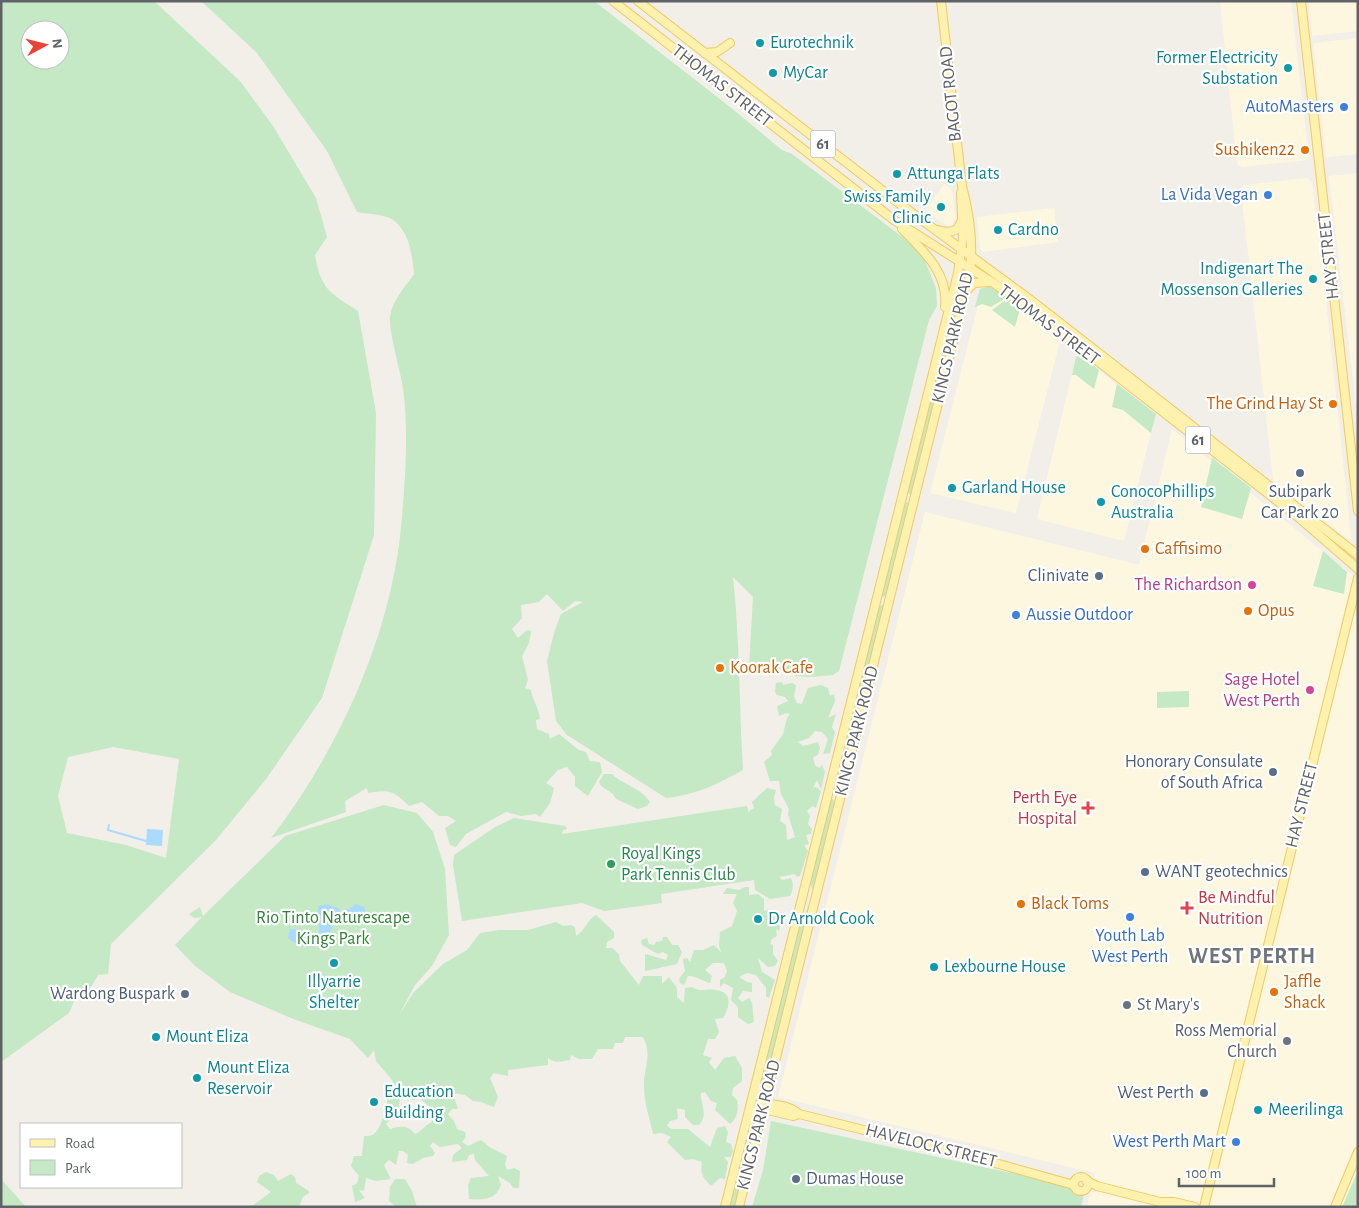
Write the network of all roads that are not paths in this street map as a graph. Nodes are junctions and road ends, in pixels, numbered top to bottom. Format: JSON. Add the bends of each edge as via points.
{"nodes":[{"id":1,"x":612,"y":1,"type":"edge"},
{"id":2,"x":638,"y":1,"type":"edge"},
{"id":3,"x":941,"y":1,"type":"edge"},
{"id":4,"x":1301,"y":1,"type":"edge"},
{"id":5,"x":730,"y":43,"type":"dead end"},
{"id":6,"x":705,"y":52,"type":"junction"},
{"id":7,"x":962,"y":186,"type":"junction"},
{"id":8,"x":962,"y":219,"type":"junction"},
{"id":9,"x":894,"y":220,"type":"junction"},
{"id":10,"x":934,"y":229,"type":"junction"},
{"id":11,"x":962,"y":249,"type":"junction"},
{"id":12,"x":971,"y":256,"type":"junction"},
{"id":13,"x":960,"y":262,"type":"junction"},
{"id":14,"x":970,"y":268,"type":"junction"},
{"id":15,"x":995,"y":284,"type":"junction"},
{"id":16,"x":966,"y":291,"type":"junction"},
{"id":17,"x":938,"y":351,"type":"junction"},
{"id":18,"x":1358,"y":511,"type":"edge"},
{"id":19,"x":1358,"y":555,"type":"edge"},
{"id":20,"x":1358,"y":568,"type":"edge"},
{"id":21,"x":1358,"y":578,"type":"edge"},
{"id":22,"x":759,"y":1074,"type":"junction"},
{"id":23,"x":765,"y":1109,"type":"junction"},
{"id":24,"x":743,"y":1135,"type":"junction"},
{"id":25,"x":1358,"y":1152,"type":"edge"},
{"id":26,"x":1075,"y":1181,"type":"junction"},
{"id":27,"x":1087,"y":1184,"type":"junction"},
{"id":28,"x":1160,"y":1202,"type":"junction"},
{"id":29,"x":725,"y":1207,"type":"edge"},
{"id":30,"x":740,"y":1207,"type":"edge"},
{"id":31,"x":1169,"y":1207,"type":"edge"},
{"id":32,"x":1195,"y":1207,"type":"edge"},
{"id":33,"x":1204,"y":1207,"type":"edge"},
{"id":34,"x":1335,"y":1207,"type":"edge"}],
"edges":[{"from":1,"to":9,"type":"main road","name":"THOMAS STREET","number":"61"},
{"from":2,"to":6,"type":"main road","name":"THOMAS STREET","number":"61"},
{"from":3,"to":7,"type":"main road","name":"BAGOT ROAD"},
{"from":4,"to":18,"type":"main road","name":"HAY STREET"},
{"from":5,"to":6,"type":"main road","via":[[716,52]]},
{"from":6,"to":10,"type":"main road","name":"THOMAS STREET","number":"61"},
{"from":7,"to":8,"type":"main road","name":"BAGOT ROAD"},
{"from":7,"to":12,"type":"main road","name":"BAGOT ROAD"},
{"from":8,"to":10,"type":"main road","via":[[958,229],[951,232]]},
{"from":8,"to":11,"type":"main road","name":"BAGOT ROAD"},
{"from":9,"to":13,"type":"main road","name":"THOMAS STREET","number":"61"},
{"from":9,"to":17,"type":"main road","via":[[925,253],[944,282],[946,304]]},
{"from":10,"to":11,"type":"main road","name":"THOMAS STREET","number":"61"},
{"from":11,"to":12,"type":"main road","name":"THOMAS STREET","number":"61"},
{"from":11,"to":13,"type":"main road","name":"BAGOT ROAD"},
{"from":12,"to":14,"type":"main road","name":"KINGS PARK ROAD"},
{"from":12,"to":19,"type":"main road","name":"THOMAS STREET","number":"61"},
{"from":13,"to":14,"type":"main road","name":"THOMAS STREET","number":"61"},
{"from":13,"to":17,"type":"main road","name":"KINGS PARK ROAD"},
{"from":14,"to":15,"type":"main road","name":"THOMAS STREET","number":"61"},
{"from":14,"to":16,"type":"main road","name":"KINGS PARK ROAD"},
{"from":15,"to":16,"type":"main road","via":[[978,282]]},
{"from":15,"to":20,"type":"main road","name":"THOMAS STREET","number":"61","via":[[1276,500]]},
{"from":16,"to":23,"type":"main road","name":"KINGS PARK ROAD","via":[[766,1094]]},
{"from":17,"to":22,"type":"main road","name":"KINGS PARK ROAD"},
{"from":21,"to":33,"type":"main road","name":"HAY STREET"},
{"from":22,"to":23,"type":"main road","via":[[758,1092]]},
{"from":22,"to":24,"type":"main road","name":"KINGS PARK ROAD"},
{"from":23,"to":24,"type":"main road","via":[[756,1110]]},
{"from":23,"to":26,"type":"main road","name":"HAVELOCK STREET","via":[[793,1116],[799,1114]]},
{"from":23,"to":30,"type":"main road","name":"KINGS PARK ROAD"},
{"from":24,"to":29,"type":"main road","name":"KINGS PARK ROAD"},
{"from":25,"to":34,"type":"main road"},
{"from":26,"to":27,"type":"main road","via":[[1082,1177]]},
{"from":26,"to":27,"type":"main road","via":[[1079,1190]]},
{"from":27,"to":28,"type":"main road"},
{"from":28,"to":31,"type":"main road"},
{"from":28,"to":32,"type":"main road"}]}
